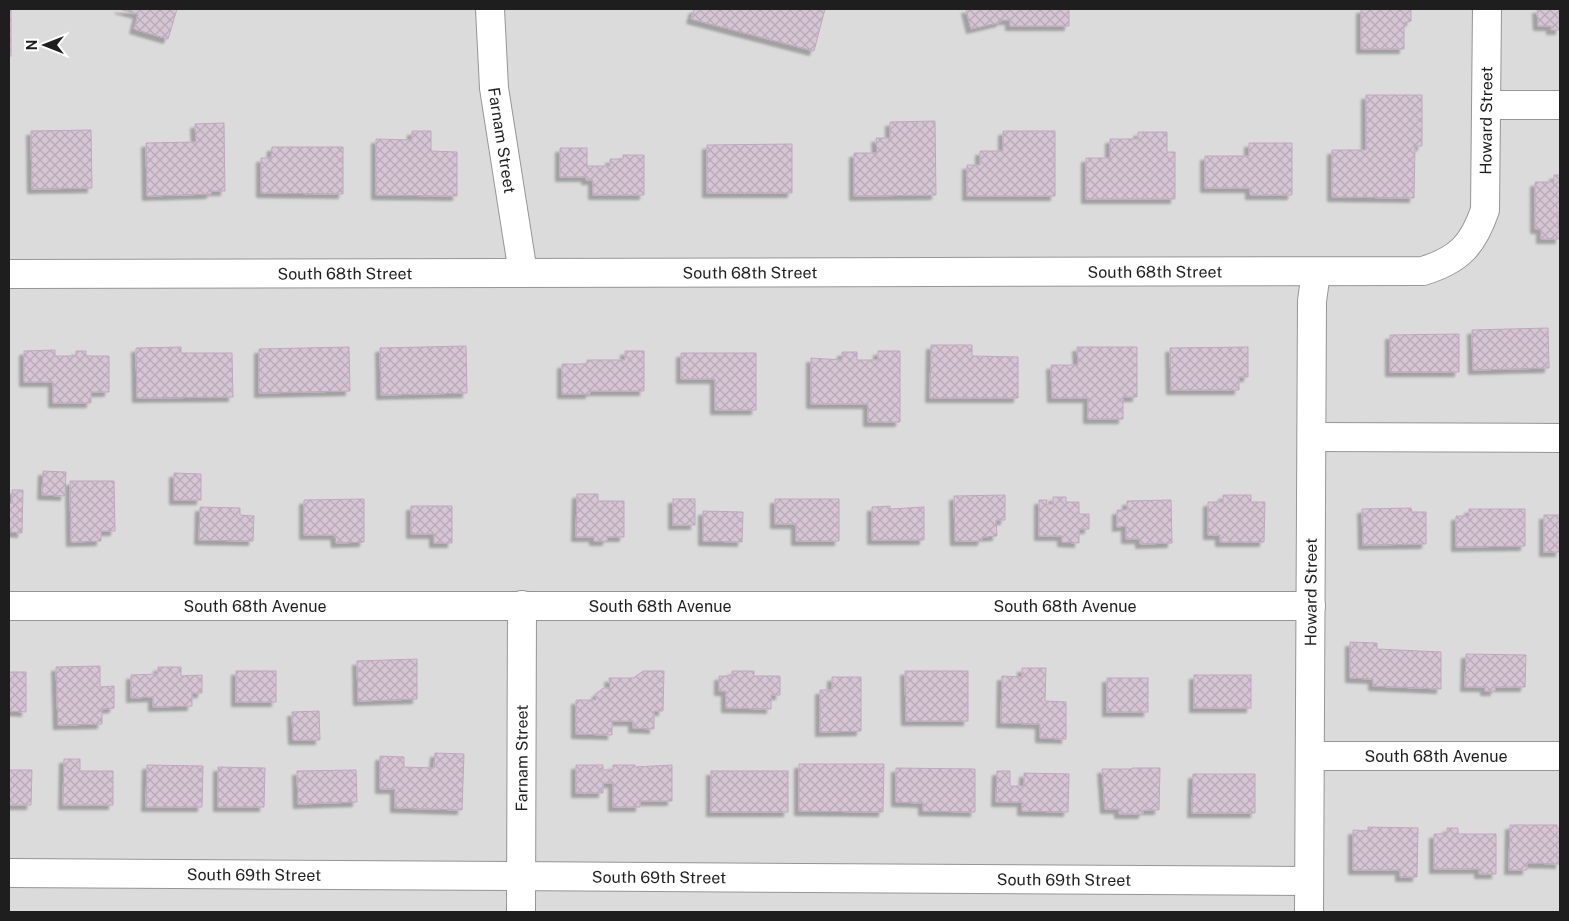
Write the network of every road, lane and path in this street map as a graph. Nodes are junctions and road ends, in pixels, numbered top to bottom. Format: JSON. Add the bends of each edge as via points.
{"nodes":[{"id":1,"x":490,"y":9,"type":"edge"},
{"id":2,"x":1487,"y":9,"type":"edge"},
{"id":3,"x":1487,"y":105,"type":"junction"},
{"id":4,"x":1560,"y":105,"type":"edge"},
{"id":5,"x":1478,"y":232,"type":"joint"},
{"id":6,"x":1316,"y":272,"type":"junction"},
{"id":7,"x":523,"y":273,"type":"junction"},
{"id":8,"x":9,"y":274,"type":"edge"},
{"id":9,"x":1312,"y":437,"type":"junction"},
{"id":10,"x":1560,"y":438,"type":"edge"},
{"id":11,"x":522,"y":604,"type":"junction"},
{"id":12,"x":9,"y":606,"type":"edge"},
{"id":13,"x":1311,"y":606,"type":"junction"},
{"id":14,"x":1312,"y":756,"type":"junction"},
{"id":15,"x":1560,"y":756,"type":"edge"},
{"id":16,"x":9,"y":873,"type":"edge"},
{"id":17,"x":521,"y":877,"type":"junction"},
{"id":18,"x":1309,"y":881,"type":"junction"},
{"id":19,"x":521,"y":912,"type":"edge"},
{"id":20,"x":1309,"y":912,"type":"edge"}],
"edges":[{"from":1,"to":7,"type":"street","name":"Farnam Street","via":[[494,88]]},
{"from":2,"to":3,"type":"street","name":"Howard Street"},
{"from":3,"to":4,"type":"street"},
{"from":3,"to":5,"type":"street","name":"Howard Street","via":[[1485,210]]},
{"from":5,"to":6,"type":"street","name":"South 68th Street","via":[[1468,246],[1444,264],[1423,271]]},
{"from":6,"to":7,"type":"street","name":"South 68th Street"},
{"from":6,"to":9,"type":"street","name":"Howard Street","via":[[1312,301]]},
{"from":7,"to":8,"type":"street","name":"South 68th Street"},
{"from":9,"to":10,"type":"street"},
{"from":9,"to":13,"type":"street","name":"Howard Street"},
{"from":11,"to":12,"type":"street","name":"South 68th Avenue"},
{"from":11,"to":13,"type":"street","name":"South 68th Avenue"},
{"from":11,"to":17,"type":"street","name":"Farnam Street"},
{"from":13,"to":14,"type":"street","name":"Howard Street"},
{"from":14,"to":15,"type":"street","name":"South 68th Avenue"},
{"from":14,"to":18,"type":"street","name":"Howard Street"},
{"from":16,"to":17,"type":"street","name":"South 69th Street"},
{"from":17,"to":18,"type":"street","name":"South 69th Street"},
{"from":17,"to":19,"type":"street","name":"Farnam Street"},
{"from":18,"to":20,"type":"street","name":"Howard Street"}]}
